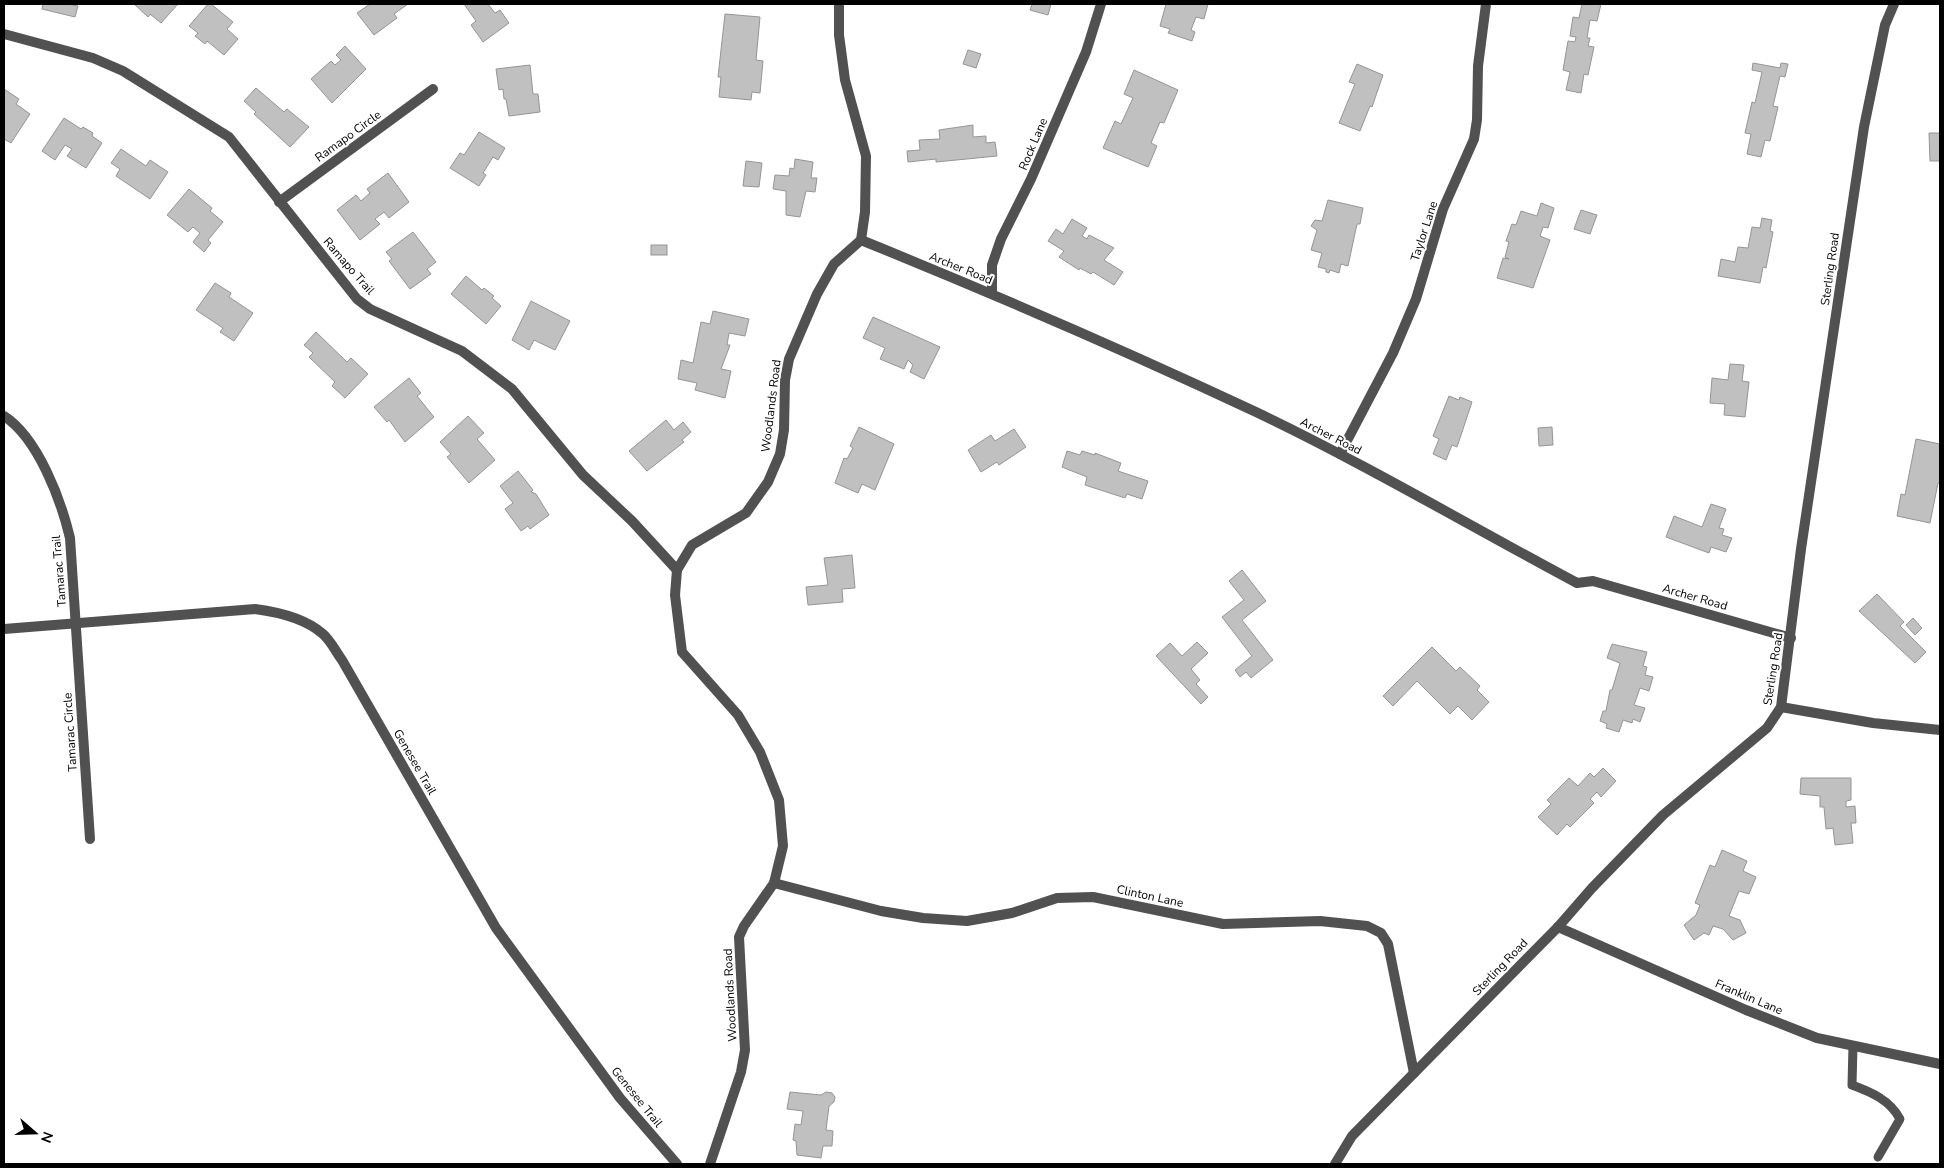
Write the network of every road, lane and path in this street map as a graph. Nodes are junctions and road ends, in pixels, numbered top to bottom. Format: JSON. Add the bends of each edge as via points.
{"nodes":[{"id":1,"x":839,"y":4,"type":"edge"},
{"id":2,"x":1101,"y":4,"type":"edge"},
{"id":3,"x":1486,"y":4,"type":"edge"},
{"id":4,"x":1894,"y":4,"type":"edge"},
{"id":5,"x":4,"y":34,"type":"edge"},
{"id":6,"x":433,"y":89,"type":"dead end"},
{"id":7,"x":279,"y":202,"type":"junction"},
{"id":8,"x":861,"y":240,"type":"junction"},
{"id":9,"x":992,"y":293,"type":"junction"},
{"id":10,"x":4,"y":416,"type":"edge"},
{"id":11,"x":1340,"y":454,"type":"junction"},
{"id":12,"x":677,"y":570,"type":"junction"},
{"id":13,"x":76,"y":623,"type":"junction"},
{"id":14,"x":4,"y":629,"type":"edge"},
{"id":15,"x":1791,"y":638,"type":"junction"},
{"id":16,"x":1781,"y":707,"type":"junction"},
{"id":17,"x":1940,"y":730,"type":"edge"},
{"id":18,"x":90,"y":839,"type":"dead end"},
{"id":19,"x":774,"y":883,"type":"junction"},
{"id":20,"x":1558,"y":927,"type":"junction"},
{"id":21,"x":1853,"y":1046,"type":"junction"},
{"id":22,"x":1940,"y":1064,"type":"edge"},
{"id":23,"x":1414,"y":1073,"type":"junction"},
{"id":24,"x":1878,"y":1157,"type":"dead end"},
{"id":25,"x":677,"y":1164,"type":"edge"},
{"id":26,"x":710,"y":1164,"type":"edge"},
{"id":27,"x":1335,"y":1164,"type":"edge"}],
"edges":[{"from":1,"to":8,"type":"street","via":[[845,80],[866,156]]},
{"from":2,"to":9,"type":"street","name":"Rock Lane","via":[[1086,52],[1001,239],[992,265]]},
{"from":3,"to":11,"type":"street","name":"Taylor Lane","via":[[1474,139],[1443,210],[1416,299],[1393,354]]},
{"from":4,"to":15,"type":"street","name":"Sterling Road","via":[[1885,25],[1864,127]]},
{"from":5,"to":7,"type":"street","name":"Ramapo Trail","via":[[93,58],[150,86],[229,137]]},
{"from":6,"to":7,"type":"street","name":"Ramapo Circle"},
{"from":7,"to":12,"type":"street","name":"Ramapo Trail","via":[[357,299],[370,309],[462,351],[512,389],[583,475]]},
{"from":8,"to":9,"type":"street","name":"Archer Road"},
{"from":8,"to":12,"type":"street","name":"Woodlands Road","via":[[834,264],[817,294],[789,359],[780,454],[768,482],[746,513],[692,545]]},
{"from":9,"to":11,"type":"street","name":"Archer Road","via":[[1256,412]]},
{"from":10,"to":13,"type":"street","name":"Tamarac Trail","via":[[42,461],[64,512],[70,538]]},
{"from":11,"to":15,"type":"street","name":"Archer Road","via":[[1577,583],[1593,581]]},
{"from":12,"to":19,"type":"street","name":"Woodlands Road","via":[[675,595],[682,652],[738,716],[760,752],[778,800],[783,846]]},
{"from":13,"to":14,"type":"street","name":"Genesee Trail"},
{"from":13,"to":18,"type":"street","name":"Tamarac Circle"},
{"from":13,"to":25,"type":"street","name":"Genesee Trail","via":[[255,609],[300,620],[324,634],[496,928],[620,1098]]},
{"from":15,"to":16,"type":"street","name":"Sterling Road"},
{"from":16,"to":17,"type":"street","via":[[1873,723]]},
{"from":16,"to":20,"type":"street","name":"Sterling Road","via":[[1768,728],[1663,814]]},
{"from":19,"to":23,"type":"street","name":"Clinton Lane","via":[[881,911],[923,918],[967,921],[1012,913],[1057,898],[1093,897],[1223,924],[1320,921],[1367,926],[1381,934],[1388,944]]},
{"from":19,"to":26,"type":"street","name":"Woodlands Road","via":[[740,937],[745,1050],[741,1072]]},
{"from":20,"to":21,"type":"street","name":"Franklin Lane","via":[[1746,1010],[1817,1038]]},
{"from":20,"to":23,"type":"street","name":"Sterling Road"},
{"from":21,"to":22,"type":"street","name":"Franklin Lane"},
{"from":21,"to":24,"type":"lane","via":[[1852,1085],[1870,1092],[1894,1108],[1900,1119]]},
{"from":23,"to":27,"type":"street","name":"Sterling Road","via":[[1352,1136]]}]}
